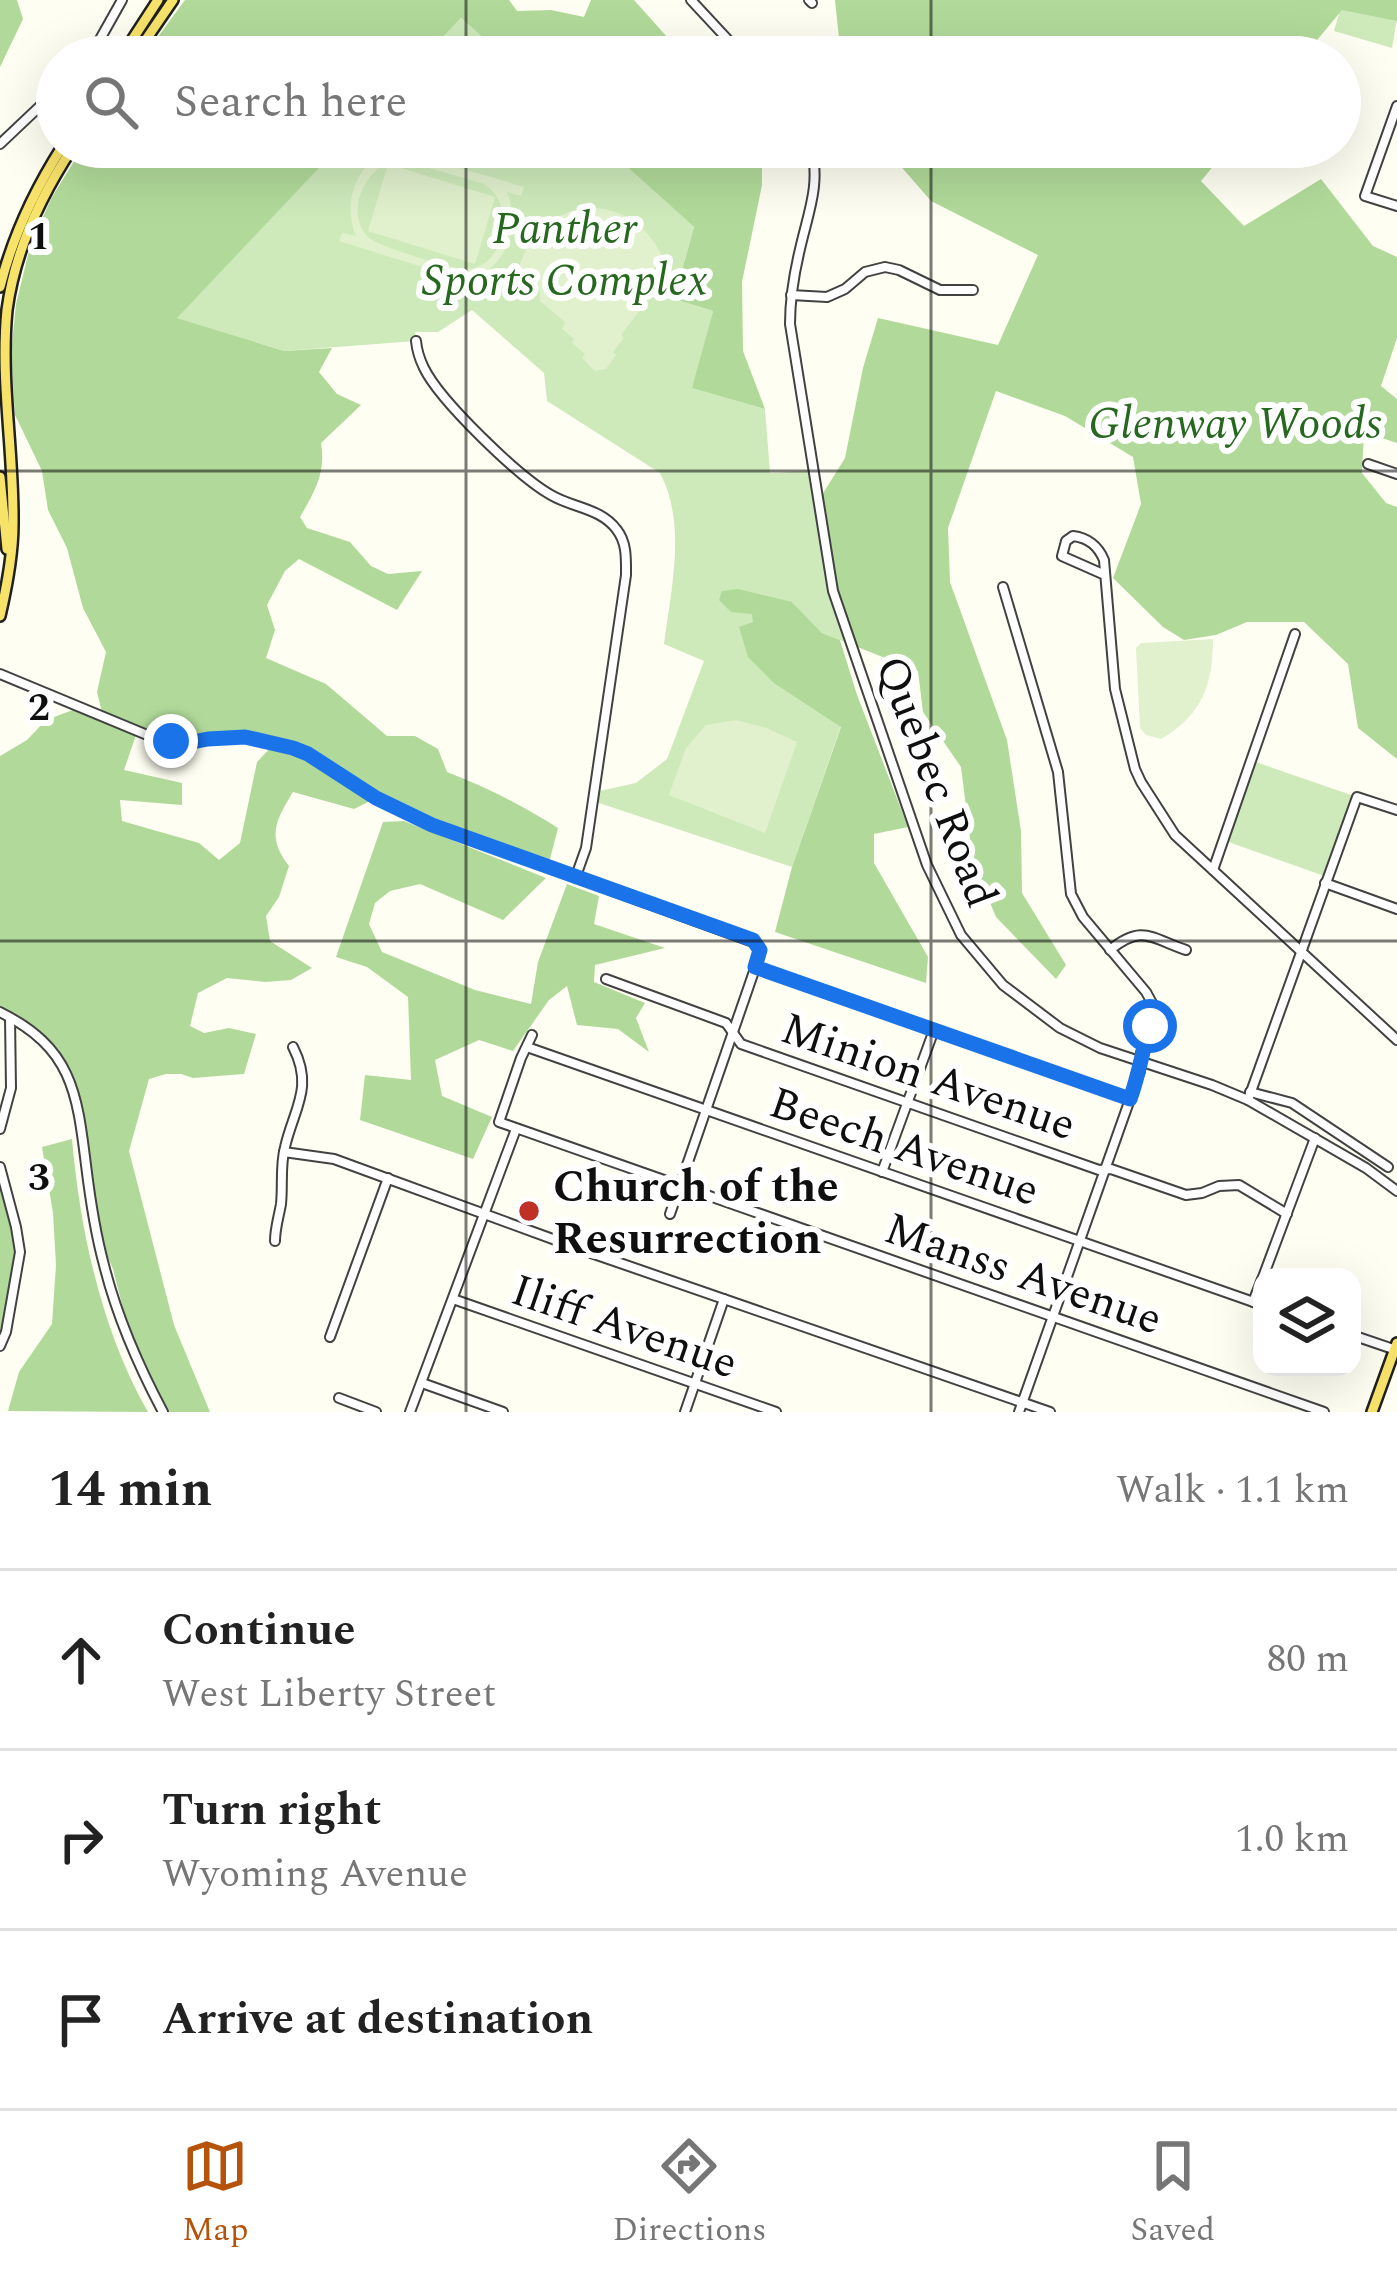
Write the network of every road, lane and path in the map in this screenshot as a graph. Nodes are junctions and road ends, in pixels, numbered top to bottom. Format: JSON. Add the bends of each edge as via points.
{"nodes":[{"id":1,"x":122,"y":0,"type":"edge"},
{"id":2,"x":158,"y":0,"type":"edge"},
{"id":3,"x":173,"y":0,"type":"edge"},
{"id":4,"x":695,"y":2,"type":"edge"},
{"id":5,"x":102,"y":36,"type":"edge"},
{"id":6,"x":135,"y":36,"type":"edge"},
{"id":7,"x":148,"y":36,"type":"edge"},
{"id":8,"x":725,"y":36,"type":"edge"},
{"id":9,"x":1397,"y":106,"type":"edge"},
{"id":10,"x":36,"y":111,"type":"edge"},
{"id":11,"x":0,"y":144,"type":"edge"},
{"id":12,"x":49,"y":168,"type":"edge"},
{"id":13,"x":60,"y":168,"type":"edge"},
{"id":14,"x":815,"y":168,"type":"edge"},
{"id":15,"x":1397,"y":206,"type":"edge"},
{"id":16,"x":0,"y":287,"type":"edge"},
{"id":17,"x":973,"y":290,"type":"dead end"},
{"id":18,"x":791,"y":295,"type":"junction"},
{"id":19,"x":416,"y":341,"type":"dead end"},
{"id":20,"x":2,"y":392,"type":"edge"},
{"id":21,"x":1368,"y":464,"type":"dead end"},
{"id":22,"x":1397,"y":474,"type":"edge"},
{"id":23,"x":0,"y":477,"type":"edge"},
{"id":24,"x":9,"y":561,"type":"junction"},
{"id":25,"x":1105,"y":574,"type":"junction"},
{"id":26,"x":1003,"y":587,"type":"dead end"},
{"id":27,"x":0,"y":616,"type":"edge"},
{"id":28,"x":1294,"y":634,"type":"dead end"},
{"id":29,"x":0,"y":674,"type":"edge"},
{"id":30,"x":1397,"y":810,"type":"edge"},
{"id":31,"x":1213,"y":870,"type":"junction"},
{"id":32,"x":576,"y":876,"type":"junction"},
{"id":33,"x":1325,"y":883,"type":"junction"},
{"id":34,"x":1397,"y":909,"type":"edge"},
{"id":35,"x":1110,"y":950,"type":"junction"},
{"id":36,"x":1186,"y":950,"type":"dead end"},
{"id":37,"x":1300,"y":950,"type":"junction"},
{"id":38,"x":755,"y":967,"type":"junction"},
{"id":39,"x":606,"y":979,"type":"dead end"},
{"id":40,"x":5,"y":1014,"type":"edge"},
{"id":41,"x":934,"y":1030,"type":"junction"},
{"id":42,"x":733,"y":1031,"type":"junction"},
{"id":43,"x":532,"y":1035,"type":"dead end"},
{"id":44,"x":1397,"y":1040,"type":"edge"},
{"id":45,"x":293,"y":1047,"type":"dead end"},
{"id":46,"x":527,"y":1047,"type":"junction"},
{"id":47,"x":1141,"y":1062,"type":"junction"},
{"id":48,"x":1249,"y":1096,"type":"junction"},
{"id":49,"x":1130,"y":1099,"type":"junction"},
{"id":50,"x":907,"y":1102,"type":"junction"},
{"id":51,"x":705,"y":1110,"type":"junction"},
{"id":52,"x":0,"y":1129,"type":"edge"},
{"id":53,"x":516,"y":1129,"type":"junction"},
{"id":54,"x":1315,"y":1138,"type":"junction"},
{"id":55,"x":284,"y":1152,"type":"junction"},
{"id":56,"x":0,"y":1167,"type":"edge"},
{"id":57,"x":1388,"y":1167,"type":"dead end"},
{"id":58,"x":1106,"y":1170,"type":"junction"},
{"id":59,"x":882,"y":1172,"type":"junction"},
{"id":60,"x":388,"y":1178,"type":"junction"},
{"id":61,"x":678,"y":1186,"type":"junction"},
{"id":62,"x":1397,"y":1191,"type":"edge"},
{"id":63,"x":483,"y":1214,"type":"junction"},
{"id":64,"x":670,"y":1214,"type":"dead end"},
{"id":65,"x":1287,"y":1214,"type":"junction"},
{"id":66,"x":274,"y":1241,"type":"dead end"},
{"id":67,"x":1081,"y":1242,"type":"junction"},
{"id":68,"x":1266,"y":1268,"type":"edge"},
{"id":69,"x":453,"y":1299,"type":"junction"},
{"id":70,"x":724,"y":1299,"type":"junction"},
{"id":71,"x":1253,"y":1301,"type":"edge"},
{"id":72,"x":1053,"y":1317,"type":"junction"},
{"id":73,"x":330,"y":1336,"type":"dead end"},
{"id":74,"x":1361,"y":1338,"type":"edge"},
{"id":75,"x":0,"y":1346,"type":"edge"},
{"id":76,"x":1396,"y":1348,"type":"edge"},
{"id":77,"x":422,"y":1383,"type":"junction"},
{"id":78,"x":695,"y":1384,"type":"junction"},
{"id":79,"x":339,"y":1398,"type":"dead end"},
{"id":80,"x":1020,"y":1407,"type":"edge"},
{"id":81,"x":163,"y":1412,"type":"edge"},
{"id":82,"x":376,"y":1412,"type":"edge"},
{"id":83,"x":410,"y":1412,"type":"edge"},
{"id":84,"x":503,"y":1412,"type":"edge"},
{"id":85,"x":685,"y":1412,"type":"edge"},
{"id":86,"x":776,"y":1412,"type":"edge"},
{"id":87,"x":1050,"y":1412,"type":"edge"},
{"id":88,"x":1324,"y":1412,"type":"edge"},
{"id":89,"x":1372,"y":1412,"type":"edge"}],
"edges":[{"from":1,"to":5,"type":"street"},
{"from":2,"to":6,"type":"main road"},
{"from":3,"to":7,"type":"main road"},
{"from":4,"to":8,"type":"street"},
{"from":9,"to":15,"type":"street","via":[[1365,196]]},
{"from":10,"to":11,"type":"street"},
{"from":12,"to":16,"type":"main road","via":[[17,228]]},
{"from":13,"to":20,"type":"main road","via":[[21,251]]},
{"from":14,"to":18,"type":"street","name":"Quebec Road"},
{"from":17,"to":18,"type":"street","via":[[940,290],[885,267],[827,297]]},
{"from":18,"to":47,"type":"street","name":"Quebec Road","via":[[833,592],[937,889],[974,952],[1022,1002],[1080,1039]]},
{"from":19,"to":32,"type":"street","via":[[424,370],[494,448],[546,493],[606,519],[625,547],[595,792]]},
{"from":20,"to":24,"type":"main road","via":[[13,511]]},
{"from":21,"to":22,"type":"street"},
{"from":23,"to":24,"type":"main road"},
{"from":24,"to":27,"type":"main road"},
{"from":25,"to":25,"type":"street","via":[[1096,546],[1069,538],[1062,556]]},
{"from":25,"to":31,"type":"street","via":[[1115,689],[1135,769],[1170,827]]},
{"from":26,"to":35,"type":"street","via":[[1058,772],[1071,894]]},
{"from":28,"to":31,"type":"street"},
{"from":29,"to":32,"type":"street","via":[[152,737],[245,737],[293,748],[432,825]]},
{"from":30,"to":33,"type":"street","via":[[1357,797]]},
{"from":31,"to":37,"type":"street"},
{"from":32,"to":38,"type":"street","via":[[753,940],[760,950]]},
{"from":33,"to":34,"type":"street"},
{"from":33,"to":37,"type":"street"},
{"from":35,"to":36,"type":"street","via":[[1138,934]]},
{"from":35,"to":47,"type":"street","via":[[1152,1003]]},
{"from":37,"to":44,"type":"street"},
{"from":37,"to":48,"type":"street"},
{"from":38,"to":41,"type":"street"},
{"from":38,"to":42,"type":"street"},
{"from":39,"to":42,"type":"street","name":"Minion Avenue"},
{"from":40,"to":52,"type":"street","via":[[10,1088]]},
{"from":40,"to":81,"type":"street","via":[[48,1046],[76,1093],[104,1266]]},
{"from":41,"to":49,"type":"street"},
{"from":41,"to":50,"type":"street"},
{"from":42,"to":50,"type":"street","name":"Minion Avenue","via":[[741,1044]]},
{"from":42,"to":51,"type":"street"},
{"from":43,"to":46,"type":"street"},
{"from":45,"to":55,"type":"street","via":[[304,1084]]},
{"from":46,"to":51,"type":"street","name":"Beech Avenue"},
{"from":46,"to":53,"type":"street","name":"Manss Avenue","via":[[499,1123]]},
{"from":47,"to":48,"type":"street","name":"Quebec Road"},
{"from":47,"to":49,"type":"street"},
{"from":48,"to":54,"type":"street","name":"Quebec Road"},
{"from":48,"to":57,"type":"street","name":"Quebec Road","via":[[1292,1103]]},
{"from":49,"to":58,"type":"street"},
{"from":50,"to":58,"type":"street","name":"Minion Avenue"},
{"from":50,"to":59,"type":"street"},
{"from":51,"to":59,"type":"street","name":"Beech Avenue"},
{"from":51,"to":61,"type":"street"},
{"from":53,"to":61,"type":"street","name":"Manss Avenue"},
{"from":53,"to":63,"type":"street"},
{"from":54,"to":62,"type":"street","name":"Quebec Road"},
{"from":54,"to":65,"type":"street"},
{"from":55,"to":60,"type":"street"},
{"from":55,"to":66,"type":"street"},
{"from":56,"to":75,"type":"street","via":[[20,1252]]},
{"from":58,"to":65,"type":"street","name":"Minion Avenue","via":[[1183,1195],[1239,1185]]},
{"from":58,"to":67,"type":"street"},
{"from":59,"to":67,"type":"street","name":"Beech Avenue"},
{"from":60,"to":63,"type":"street"},
{"from":60,"to":73,"type":"street"},
{"from":61,"to":64,"type":"street"},
{"from":61,"to":72,"type":"street","name":"Manss Avenue"},
{"from":63,"to":69,"type":"street"},
{"from":63,"to":70,"type":"street"},
{"from":65,"to":68,"type":"street"},
{"from":67,"to":71,"type":"street","name":"Beech Avenue"},
{"from":67,"to":72,"type":"street"},
{"from":69,"to":77,"type":"street"},
{"from":69,"to":78,"type":"street","name":"Iliff Avenue"},
{"from":70,"to":78,"type":"street"},
{"from":70,"to":80,"type":"street"},
{"from":72,"to":80,"type":"street"},
{"from":72,"to":88,"type":"street","name":"Manss Avenue"},
{"from":74,"to":76,"type":"street"},
{"from":76,"to":89,"type":"main road"},
{"from":77,"to":83,"type":"street"},
{"from":77,"to":84,"type":"street"},
{"from":78,"to":85,"type":"street"},
{"from":78,"to":86,"type":"street","name":"Iliff Avenue"},
{"from":79,"to":82,"type":"street"},
{"from":80,"to":87,"type":"street"}]}
